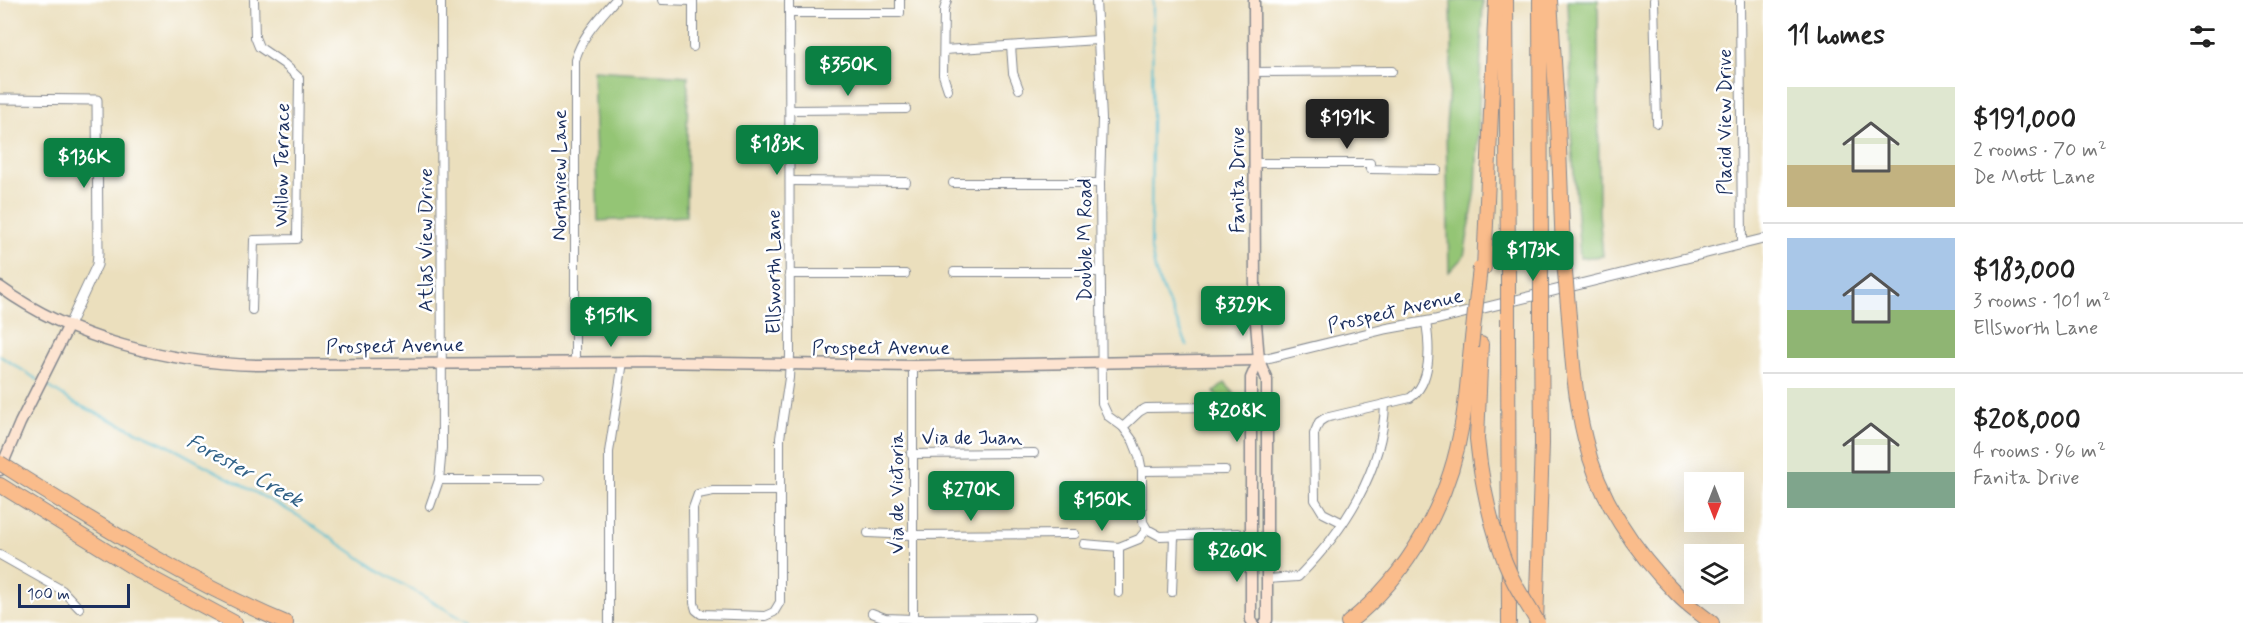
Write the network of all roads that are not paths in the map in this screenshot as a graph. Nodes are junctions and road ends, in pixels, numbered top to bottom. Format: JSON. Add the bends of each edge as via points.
{"nodes":[{"id":1,"x":254,"y":0,"type":"edge"},
{"id":2,"x":441,"y":0,"type":"edge"},
{"id":3,"x":615,"y":0,"type":"edge"},
{"id":4,"x":662,"y":0,"type":"edge"},
{"id":5,"x":789,"y":0,"type":"edge"},
{"id":6,"x":900,"y":0,"type":"edge"},
{"id":7,"x":947,"y":0,"type":"edge"},
{"id":8,"x":1096,"y":0,"type":"edge"},
{"id":9,"x":1254,"y":0,"type":"edge"},
{"id":10,"x":1496,"y":0,"type":"edge"},
{"id":11,"x":1506,"y":0,"type":"edge"},
{"id":12,"x":1540,"y":0,"type":"edge"},
{"id":13,"x":1550,"y":0,"type":"edge"},
{"id":14,"x":1654,"y":0,"type":"edge"},
{"id":15,"x":1740,"y":0,"type":"edge"},
{"id":16,"x":693,"y":1,"type":"edge"},
{"id":17,"x":789,"y":13,"type":"junction"},
{"id":18,"x":1097,"y":40,"type":"junction"},
{"id":19,"x":1011,"y":46,"type":"junction"},
{"id":20,"x":693,"y":47,"type":"dead end"},
{"id":21,"x":944,"y":50,"type":"junction"},
{"id":22,"x":1392,"y":71,"type":"dead end"},
{"id":23,"x":1254,"y":72,"type":"junction"},
{"id":24,"x":1019,"y":89,"type":"dead end"},
{"id":25,"x":948,"y":90,"type":"dead end"},
{"id":26,"x":0,"y":99,"type":"edge"},
{"id":27,"x":906,"y":109,"type":"dead end"},
{"id":28,"x":790,"y":110,"type":"junction"},
{"id":29,"x":1657,"y":123,"type":"dead end"},
{"id":30,"x":1255,"y":163,"type":"junction"},
{"id":31,"x":1437,"y":170,"type":"dead end"},
{"id":32,"x":790,"y":181,"type":"junction"},
{"id":33,"x":906,"y":182,"type":"dead end"},
{"id":34,"x":953,"y":183,"type":"dead end"},
{"id":35,"x":1100,"y":183,"type":"junction"},
{"id":36,"x":1763,"y":239,"type":"edge"},
{"id":37,"x":1742,"y":245,"type":"junction"},
{"id":38,"x":1482,"y":268,"type":"junction"},
{"id":39,"x":954,"y":272,"type":"dead end"},
{"id":40,"x":1100,"y":272,"type":"junction"},
{"id":41,"x":789,"y":274,"type":"junction"},
{"id":42,"x":905,"y":274,"type":"dead end"},
{"id":43,"x":0,"y":287,"type":"edge"},
{"id":44,"x":252,"y":310,"type":"dead end"},
{"id":45,"x":1426,"y":322,"type":"junction"},
{"id":46,"x":69,"y":325,"type":"junction"},
{"id":47,"x":1259,"y":360,"type":"junction"},
{"id":48,"x":623,"y":362,"type":"junction"},
{"id":49,"x":1101,"y":362,"type":"junction"},
{"id":50,"x":443,"y":363,"type":"junction"},
{"id":51,"x":575,"y":363,"type":"junction"},
{"id":52,"x":789,"y":365,"type":"junction"},
{"id":53,"x":913,"y":366,"type":"junction"},
{"id":54,"x":1385,"y":404,"type":"junction"},
{"id":55,"x":1212,"y":407,"type":"dead end"},
{"id":56,"x":1123,"y":427,"type":"junction"},
{"id":57,"x":1034,"y":453,"type":"dead end"},
{"id":58,"x":911,"y":454,"type":"junction"},
{"id":59,"x":0,"y":463,"type":"edge"},
{"id":60,"x":1225,"y":470,"type":"dead end"},
{"id":61,"x":0,"y":471,"type":"edge"},
{"id":62,"x":1142,"y":471,"type":"junction"},
{"id":63,"x":440,"y":480,"type":"junction"},
{"id":64,"x":539,"y":480,"type":"dead end"},
{"id":65,"x":0,"y":485,"type":"edge"},
{"id":66,"x":1083,"y":489,"type":"dead end"},
{"id":67,"x":1141,"y":490,"type":"junction"},
{"id":68,"x":779,"y":491,"type":"junction"},
{"id":69,"x":9,"y":497,"type":"edge"},
{"id":70,"x":430,"y":506,"type":"dead end"},
{"id":71,"x":1343,"y":523,"type":"junction"},
{"id":72,"x":1147,"y":529,"type":"junction"},
{"id":73,"x":867,"y":533,"type":"dead end"},
{"id":74,"x":1238,"y":533,"type":"dead end"},
{"id":75,"x":1075,"y":534,"type":"dead end"},
{"id":76,"x":913,"y":535,"type":"junction"},
{"id":77,"x":1174,"y":536,"type":"junction"},
{"id":78,"x":1084,"y":544,"type":"dead end"},
{"id":79,"x":1119,"y":547,"type":"junction"},
{"id":80,"x":0,"y":555,"type":"edge"},
{"id":81,"x":1266,"y":579,"type":"junction"},
{"id":82,"x":1172,"y":592,"type":"dead end"},
{"id":83,"x":1119,"y":593,"type":"dead end"},
{"id":84,"x":79,"y":608,"type":"dead end"},
{"id":85,"x":872,"y":613,"type":"dead end"},
{"id":86,"x":1030,"y":618,"type":"dead end"},
{"id":87,"x":913,"y":619,"type":"junction"},
{"id":88,"x":235,"y":623,"type":"edge"},
{"id":89,"x":286,"y":623,"type":"edge"},
{"id":90,"x":609,"y":623,"type":"edge"},
{"id":91,"x":1253,"y":623,"type":"edge"},
{"id":92,"x":1265,"y":623,"type":"edge"},
{"id":93,"x":1348,"y":623,"type":"edge"},
{"id":94,"x":1509,"y":623,"type":"edge"},
{"id":95,"x":1537,"y":623,"type":"edge"},
{"id":96,"x":1713,"y":623,"type":"edge"}],
"edges":[{"from":1,"to":44,"type":"street","name":"Willow Terrace","via":[[259,47],[299,78],[297,239],[254,240]]},
{"from":2,"to":50,"type":"street","name":"Atlas View Drive"},
{"from":3,"to":51,"type":"street","name":"Northview Lane","via":[[580,43],[575,60]]},
{"from":4,"to":16,"type":"street"},
{"from":5,"to":17,"type":"street","name":"Ellsworth Lane"},
{"from":6,"to":17,"type":"street","via":[[900,13]]},
{"from":7,"to":21,"type":"street"},
{"from":8,"to":18,"type":"street","name":"Double M Road"},
{"from":9,"to":23,"type":"main road","name":"Fanita Drive"},
{"from":10,"to":38,"type":"highway"},
{"from":11,"to":94,"type":"highway","bridge":true},
{"from":12,"to":95,"type":"highway","bridge":true,"via":[[1542,444]]},
{"from":13,"to":96,"type":"highway","bridge":true,"via":[[1563,250],[1576,394],[1585,441],[1600,486],[1632,542],[1678,595]]},
{"from":14,"to":29,"type":"street"},
{"from":15,"to":37,"type":"street","name":"Placid View Drive"},
{"from":16,"to":20,"type":"street"},
{"from":17,"to":28,"type":"street","name":"Ellsworth Lane"},
{"from":18,"to":19,"type":"street"},
{"from":18,"to":35,"type":"street","name":"Double M Road","via":[[1102,118]]},
{"from":19,"to":21,"type":"street"},
{"from":19,"to":24,"type":"street"},
{"from":21,"to":25,"type":"street","via":[[943,75]]},
{"from":22,"to":23,"type":"street"},
{"from":23,"to":30,"type":"main road","name":"Fanita Drive"},
{"from":26,"to":46,"type":"street","via":[[96,100],[98,252]]},
{"from":27,"to":28,"type":"street"},
{"from":28,"to":32,"type":"street","name":"Ellsworth Lane"},
{"from":30,"to":31,"type":"street","via":[[1370,163],[1370,169]]},
{"from":30,"to":47,"type":"main road","name":"Fanita Drive"},
{"from":32,"to":33,"type":"street"},
{"from":32,"to":41,"type":"street","name":"Ellsworth Lane"},
{"from":34,"to":35,"type":"street"},
{"from":35,"to":40,"type":"street","name":"Double M Road"},
{"from":36,"to":37,"type":"street","name":"Prospect Avenue"},
{"from":37,"to":45,"type":"street","name":"Prospect Avenue"},
{"from":38,"to":93,"type":"highway","bridge":true,"via":[[1462,426],[1447,484],[1402,566],[1381,593]]},
{"from":38,"to":95,"type":"highway","bridge":true,"via":[[1477,439],[1485,497],[1512,578]]},
{"from":39,"to":40,"type":"street"},
{"from":40,"to":49,"type":"street","name":"Double M Road"},
{"from":41,"to":42,"type":"street"},
{"from":41,"to":52,"type":"street","name":"Ellsworth Lane"},
{"from":43,"to":46,"type":"main road","name":"Prospect Avenue"},
{"from":45,"to":47,"type":"street","name":"Prospect Avenue"},
{"from":45,"to":54,"type":"street","via":[[1428,360],[1418,392]]},
{"from":46,"to":50,"type":"main road","name":"Prospect Avenue","via":[[137,350],[203,363]]},
{"from":46,"to":61,"type":"main road"},
{"from":47,"to":49,"type":"main road","name":"Prospect Avenue"},
{"from":47,"to":81,"type":"main road","name":"Fanita Drive","via":[[1267,380]]},
{"from":47,"to":91,"type":"main road","name":"Fanita Drive","via":[[1251,378]]},
{"from":48,"to":51,"type":"main road","name":"Prospect Avenue"},
{"from":48,"to":52,"type":"main road","name":"Prospect Avenue"},
{"from":48,"to":90,"type":"street","via":[[609,452]]},
{"from":49,"to":53,"type":"main road","name":"Prospect Avenue"},
{"from":49,"to":56,"type":"street","name":"Double M Road","via":[[1102,403],[1108,416]]},
{"from":50,"to":51,"type":"main road","name":"Prospect Avenue"},
{"from":50,"to":63,"type":"street","name":"Atlas View Drive"},
{"from":52,"to":53,"type":"main road","name":"Prospect Avenue"},
{"from":52,"to":68,"type":"street","name":"Ellsworth Lane","via":[[780,438]]},
{"from":53,"to":58,"type":"street","name":"Via de Victoria"},
{"from":54,"to":71,"type":"street","via":[[1385,428],[1360,497]]},
{"from":54,"to":71,"type":"street","via":[[1325,418],[1314,434],[1315,500],[1323,513]]},
{"from":55,"to":56,"type":"street","via":[[1146,408]]},
{"from":56,"to":62,"type":"street","name":"Double M Road","via":[[1133,441]]},
{"from":57,"to":58,"type":"street","name":"Via de Juan"},
{"from":58,"to":76,"type":"street","name":"Via de Victoria"},
{"from":59,"to":89,"type":"highway","bridge":true,"via":[[170,566]]},
{"from":60,"to":62,"type":"street"},
{"from":62,"to":67,"type":"street","name":"Double M Road"},
{"from":63,"to":64,"type":"street"},
{"from":63,"to":70,"type":"street","name":"Atlas View Drive"},
{"from":65,"to":69,"type":"highway"},
{"from":66,"to":67,"type":"street"},
{"from":67,"to":72,"type":"street","name":"Double M Road"},
{"from":68,"to":68,"type":"street","name":"Ellsworth Lane","via":[[781,598],[777,609],[765,616],[701,614],[694,603],[693,508],[698,494],[713,490]]},
{"from":69,"to":88,"type":"highway","via":[[69,536]]},
{"from":71,"to":81,"type":"street","via":[[1298,577]]},
{"from":72,"to":77,"type":"street","via":[[1160,536]]},
{"from":72,"to":79,"type":"street","via":[[1139,539]]},
{"from":73,"to":76,"type":"street"},
{"from":74,"to":77,"type":"street"},
{"from":75,"to":76,"type":"street"},
{"from":76,"to":87,"type":"street","name":"Via de Victoria"},
{"from":77,"to":82,"type":"street"},
{"from":78,"to":79,"type":"street"},
{"from":79,"to":83,"type":"street"},
{"from":80,"to":84,"type":"street","via":[[62,590]]},
{"from":81,"to":92,"type":"main road","name":"Fanita Drive"},
{"from":85,"to":87,"type":"street","via":[[885,618]]},
{"from":86,"to":87,"type":"street"}]}
